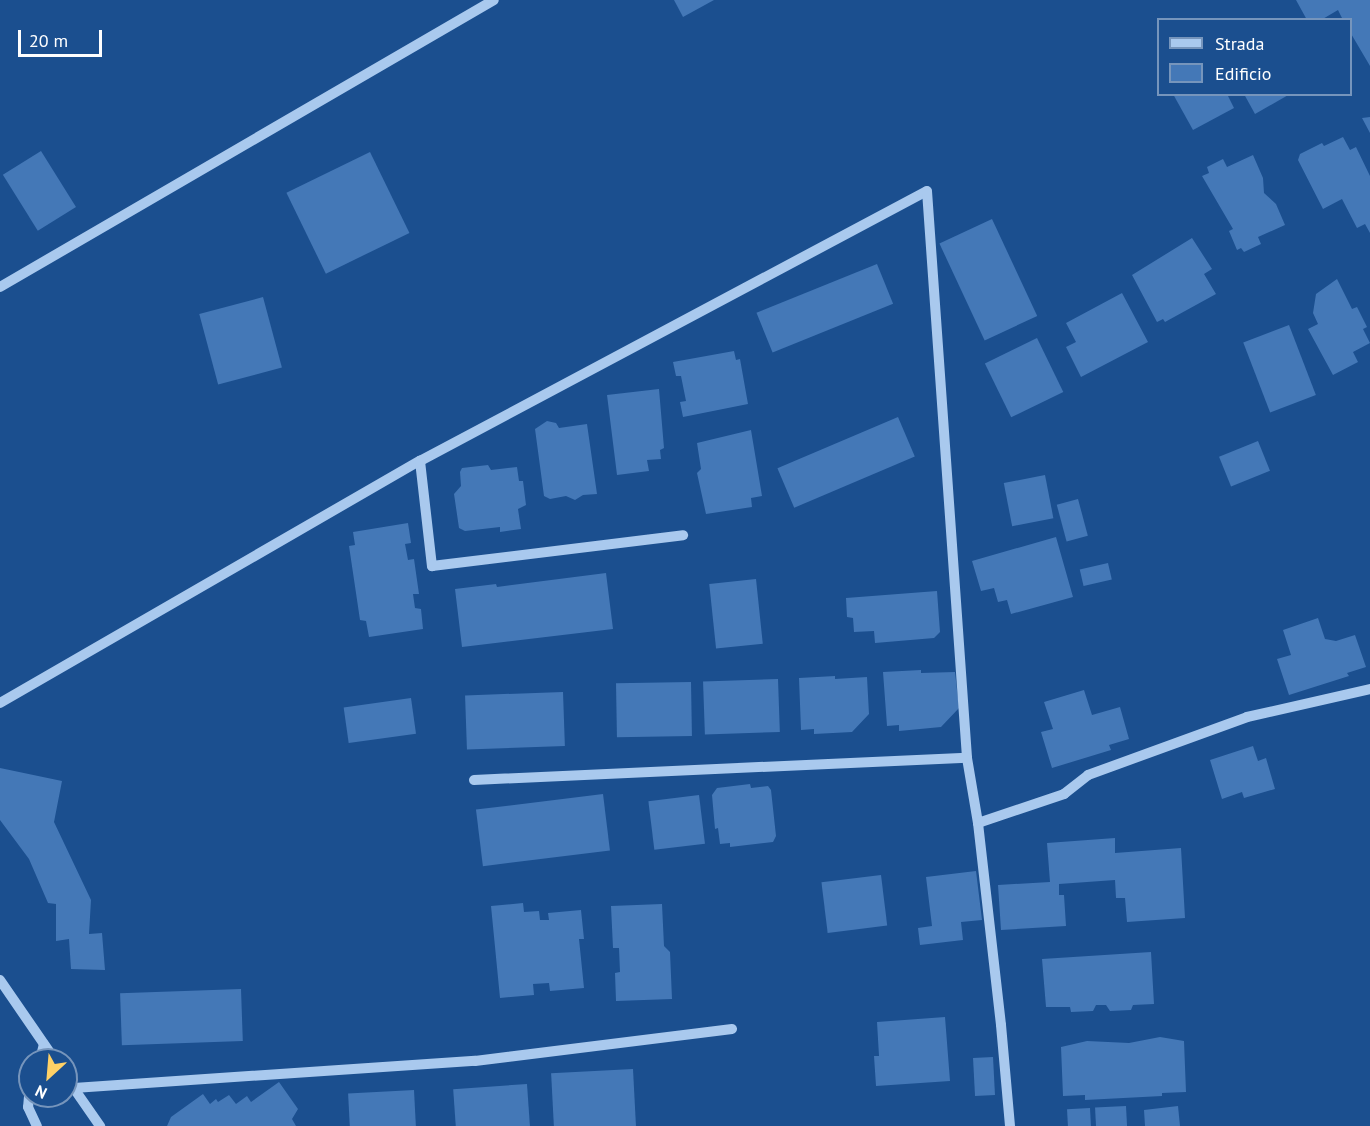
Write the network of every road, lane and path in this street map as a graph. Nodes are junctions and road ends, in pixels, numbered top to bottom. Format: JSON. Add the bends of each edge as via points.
{"nodes":[{"id":1,"x":494,"y":0,"type":"edge"},
{"id":2,"x":0,"y":287,"type":"edge"},
{"id":3,"x":420,"y":461,"type":"junction"},
{"id":4,"x":683,"y":535,"type":"dead end"},
{"id":5,"x":1370,"y":689,"type":"edge"},
{"id":6,"x":0,"y":703,"type":"edge"},
{"id":7,"x":967,"y":758,"type":"junction"},
{"id":8,"x":474,"y":780,"type":"dead end"},
{"id":9,"x":978,"y":823,"type":"junction"},
{"id":10,"x":0,"y":980,"type":"edge"},
{"id":11,"x":732,"y":1029,"type":"dead end"},
{"id":12,"x":44,"y":1044,"type":"junction"},
{"id":13,"x":43,"y":1048,"type":"edge"},
{"id":14,"x":47,"y":1048,"type":"edge"},
{"id":15,"x":78,"y":1088,"type":"edge"},
{"id":16,"x":78,"y":1094,"type":"edge"},
{"id":17,"x":28,"y":1108,"type":"edge"},
{"id":18,"x":37,"y":1126,"type":"edge"},
{"id":19,"x":100,"y":1126,"type":"edge"},
{"id":20,"x":1010,"y":1126,"type":"edge"}],
"edges":[{"from":1,"to":2,"type":"street"},
{"from":3,"to":4,"type":"street","via":[[432,566]]},
{"from":3,"to":6,"type":"street"},
{"from":3,"to":7,"type":"street","via":[[927,192]]},
{"from":5,"to":9,"type":"street","via":[[1247,717],[1088,775],[1064,794]]},
{"from":7,"to":8,"type":"street"},
{"from":7,"to":9,"type":"street"},
{"from":9,"to":20,"type":"street"},
{"from":10,"to":12,"type":"street"},
{"from":11,"to":15,"type":"street","via":[[475,1061]]},
{"from":12,"to":13,"type":"street"},
{"from":12,"to":14,"type":"street"},
{"from":16,"to":19,"type":"street"},
{"from":17,"to":18,"type":"street"}]}
